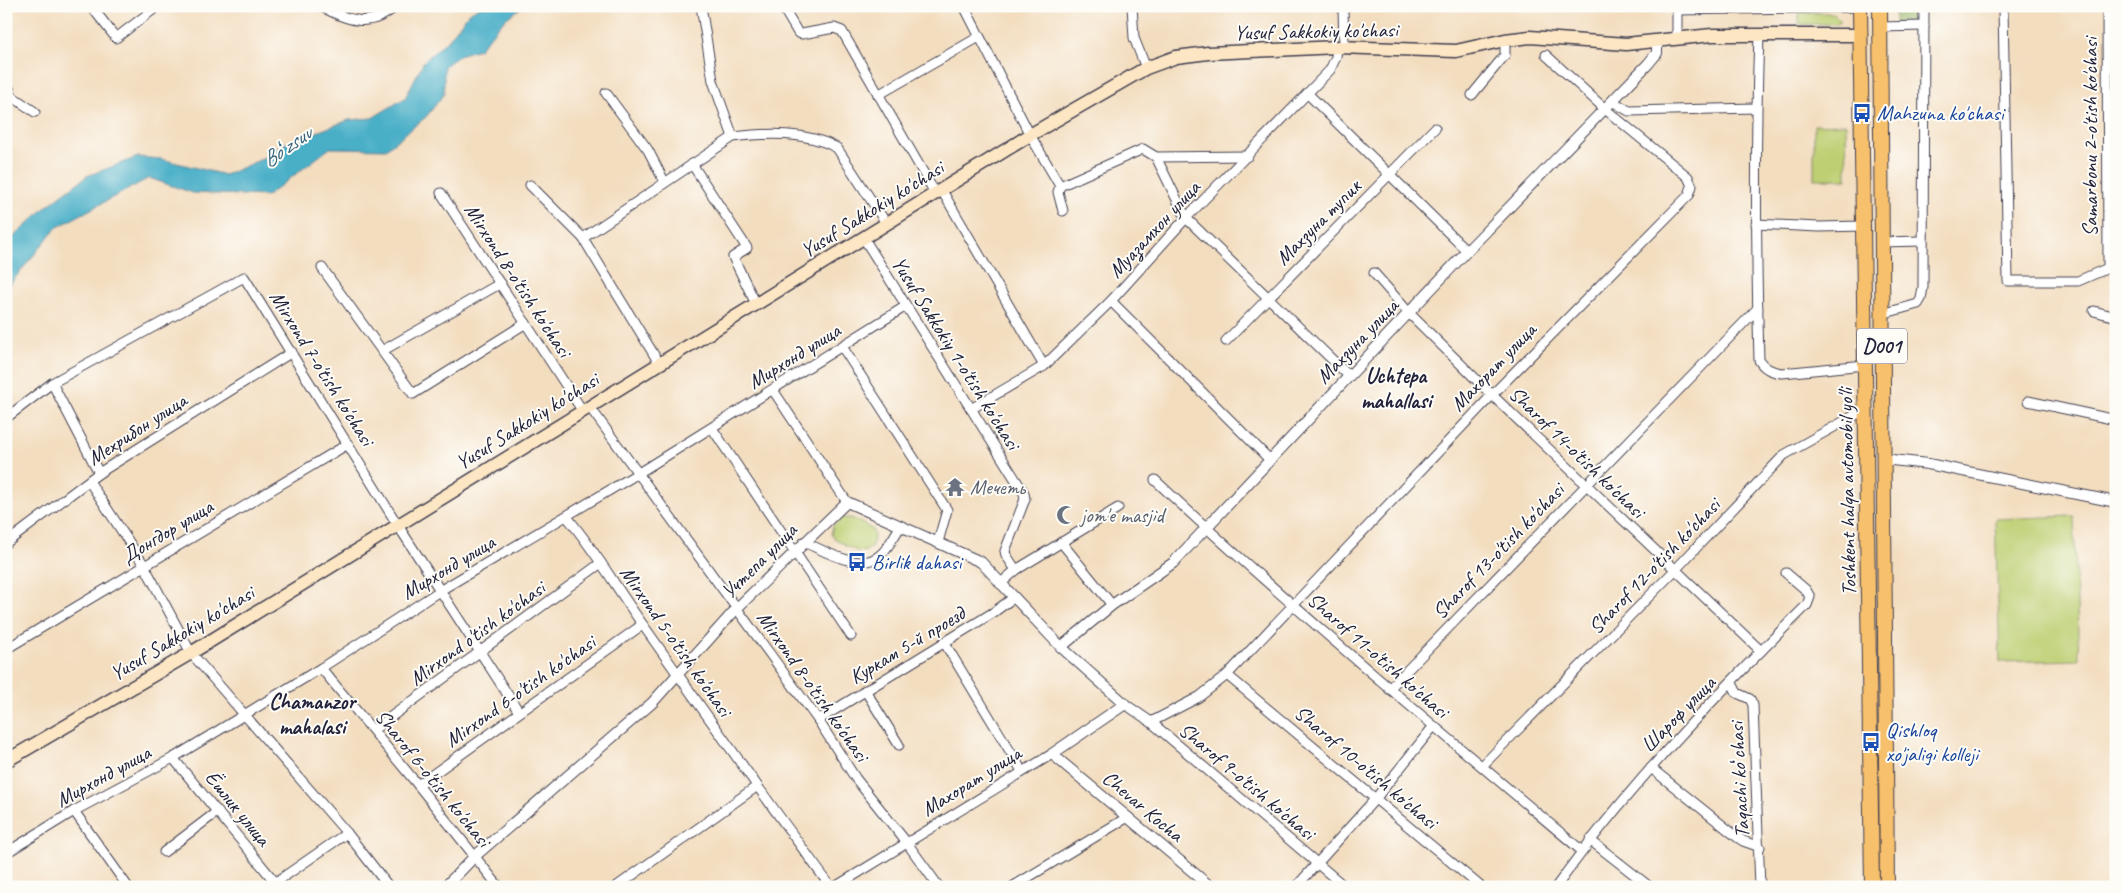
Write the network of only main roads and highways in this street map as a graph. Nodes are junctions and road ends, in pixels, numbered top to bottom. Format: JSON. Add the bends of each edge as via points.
{"nodes":[{"id":1,"x":1860,"y":6,"type":"edge"},
{"id":2,"x":1880,"y":6,"type":"edge"},
{"id":3,"x":1861,"y":35,"type":"junction"},
{"id":4,"x":1865,"y":314,"type":"junction"},
{"id":5,"x":1882,"y":314,"type":"junction"},
{"id":6,"x":1868,"y":517,"type":"junction"},
{"id":7,"x":1883,"y":518,"type":"junction"},
{"id":8,"x":6,"y":760,"type":"edge"},
{"id":9,"x":1872,"y":887,"type":"edge"},
{"id":10,"x":1888,"y":887,"type":"edge"}],
"edges":[{"from":1,"to":3,"type":"highway","name":"Toshkent halqa avtomobil yo'li","number":"D001"},
{"from":2,"to":5,"type":"highway","name":"Toshkent halqa avtomobil yo'li","number":"D001"},
{"from":3,"to":4,"type":"highway","name":"Toshkent halqa avtomobil yo'li","number":"D001"},
{"from":3,"to":8,"type":"main road","name":"Yusuf Sakkokiy ko'chasi","via":[[1712,35],[1620,44],[1538,37],[1505,40],[1456,51],[1341,47],[1168,59],[1146,68],[1030,135],[191,653]]},
{"from":4,"to":5,"type":"highway"},
{"from":4,"to":6,"type":"highway","name":"Toshkent halqa avtomobil yo'li","number":"D001"},
{"from":5,"to":7,"type":"highway","name":"Toshkent halqa avtomobil yo'li","number":"D001"},
{"from":6,"to":7,"type":"highway"},
{"from":6,"to":9,"type":"highway","name":"Toshkent halqa avtomobil yo'li","number":"D001"},
{"from":7,"to":10,"type":"highway","name":"Toshkent halqa avtomobil yo'li","number":"D001"}]}
